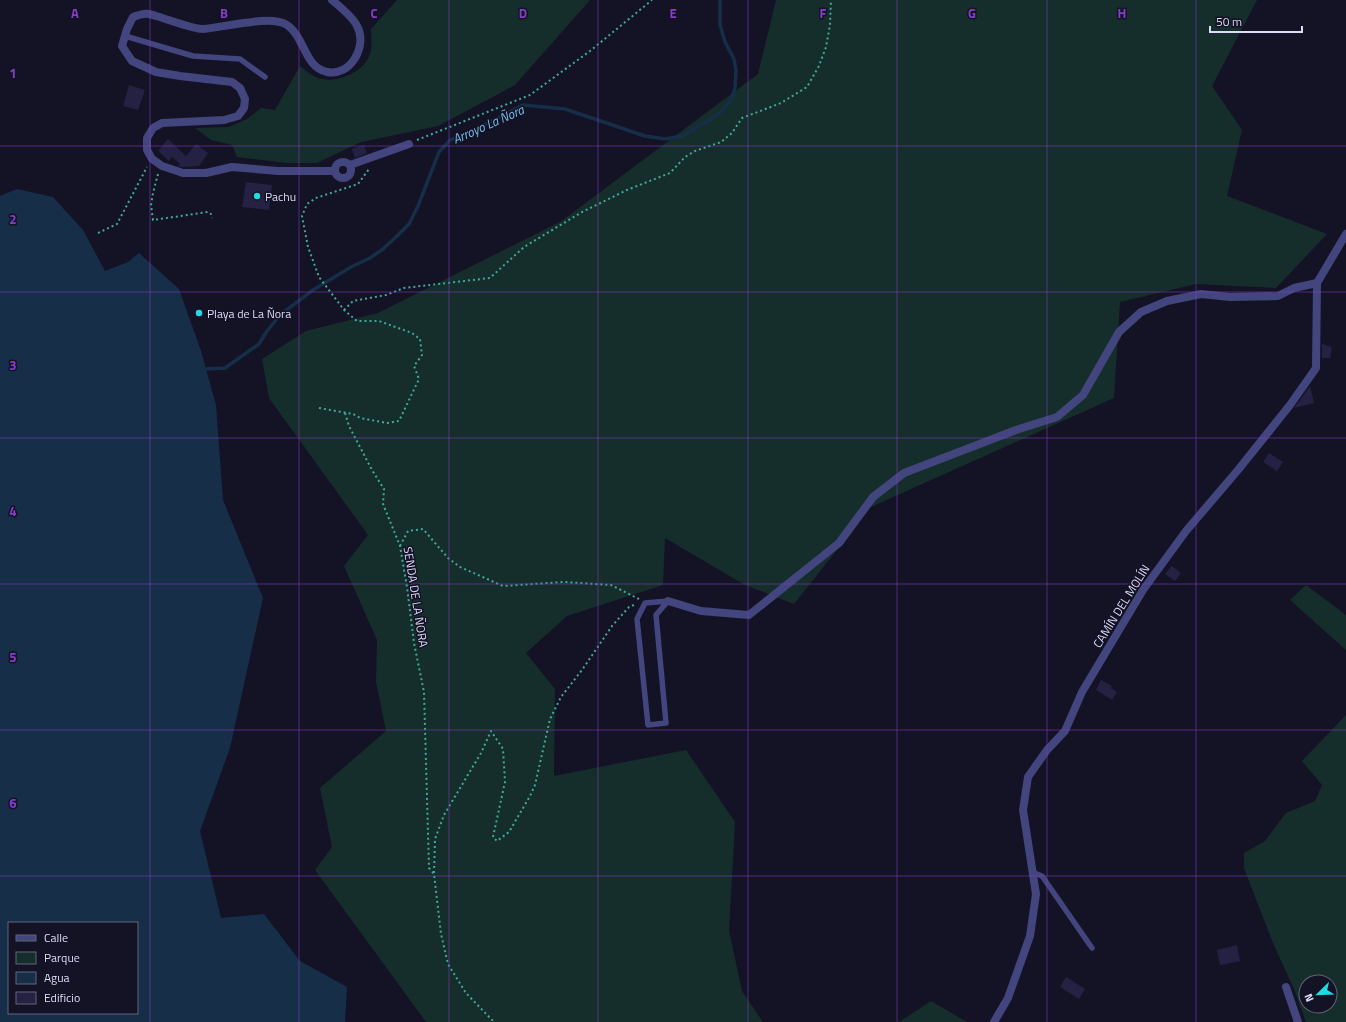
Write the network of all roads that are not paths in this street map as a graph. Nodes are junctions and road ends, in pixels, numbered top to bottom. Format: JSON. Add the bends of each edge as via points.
{"nodes":[{"id":1,"x":332,"y":0,"type":"edge"},
{"id":2,"x":125,"y":36,"type":"junction"},
{"id":3,"x":265,"y":77,"type":"dead end"},
{"id":4,"x":409,"y":144,"type":"road end"},
{"id":5,"x":350,"y":166,"type":"junction"},
{"id":6,"x":335,"y":171,"type":"junction"},
{"id":7,"x":1346,"y":234,"type":"edge"},
{"id":8,"x":1317,"y":283,"type":"junction"},
{"id":9,"x":668,"y":601,"type":"junction"},
{"id":10,"x":1032,"y":872,"type":"junction"},
{"id":11,"x":1092,"y":948,"type":"dead end"},
{"id":12,"x":1286,"y":987,"type":"dead end"},
{"id":13,"x":994,"y":1022,"type":"edge"},
{"id":14,"x":1298,"y":1022,"type":"edge"}],
"edges":[{"from":1,"to":2,"type":"street","via":[[357,26],[361,36],[360,48],[352,63],[342,72],[327,72],[313,65],[297,34],[286,24],[274,22],[253,22],[202,29],[145,13],[133,17]]},
{"from":2,"to":3,"type":"lane","via":[[193,56],[240,59]]},
{"from":2,"to":6,"type":"street","via":[[122,46],[132,61],[156,72],[232,82],[240,88],[246,99],[244,108],[238,116],[224,120],[162,122],[153,128],[147,138],[147,150],[152,159],[162,166],[183,173],[206,173],[232,167],[278,172]]},
{"from":4,"to":5,"type":"street"},
{"from":5,"to":6,"type":"street","via":[[346,162],[341,162],[336,165]]},
{"from":5,"to":6,"type":"street","via":[[352,171],[347,178],[339,178]]},
{"from":7,"to":8,"type":"street","name":"CAMÍN DEL MOLÍN"},
{"from":8,"to":9,"type":"street","via":[[1294,288],[1278,296],[1230,297],[1201,294],[1166,301],[1141,312],[1119,332],[1083,395],[1058,417],[1016,430],[904,473],[873,497],[839,543],[749,615],[701,611]]},
{"from":8,"to":10,"type":"street","name":"CAMÍN DEL MOLÍN","via":[[1316,368],[1290,405],[1186,531],[1143,590],[1082,692],[1065,731],[1046,750],[1028,777],[1023,810]]},
{"from":9,"to":9,"type":"lane","via":[[645,603],[637,619],[648,725],[666,723],[656,614]]},
{"from":10,"to":11,"type":"lane","via":[[1042,876]]},
{"from":10,"to":13,"type":"street","name":"CAMÍN DEL MOLÍN","via":[[1036,894],[1030,936],[1008,998]]},
{"from":12,"to":14,"type":"street"}]}
